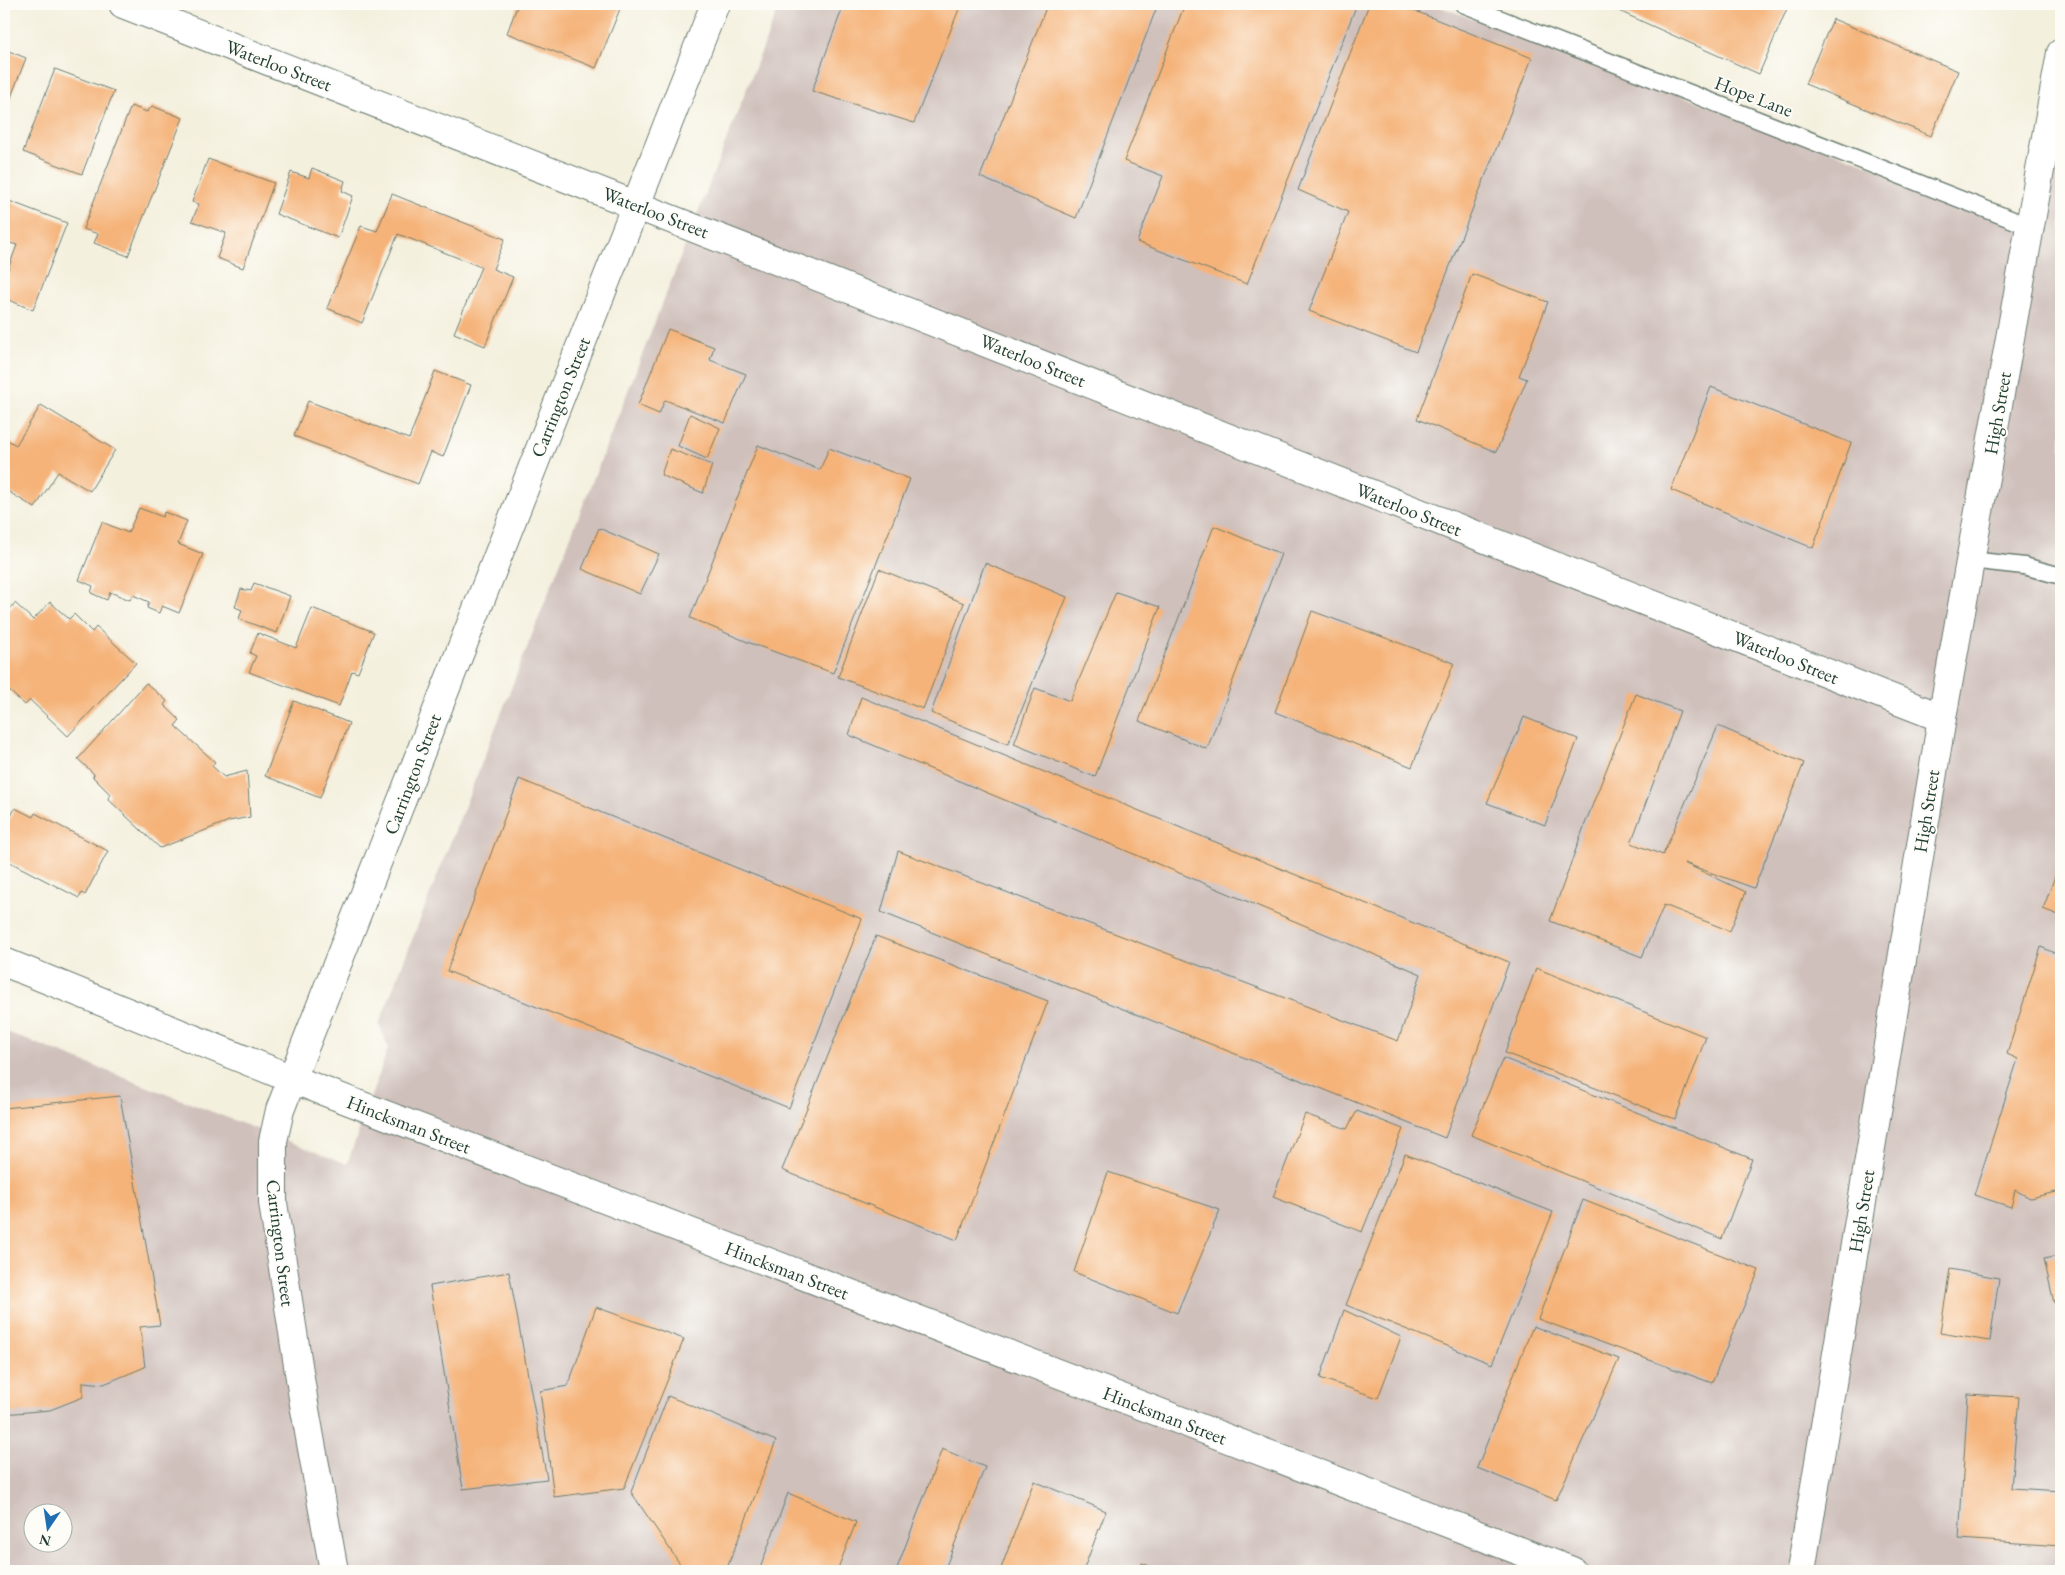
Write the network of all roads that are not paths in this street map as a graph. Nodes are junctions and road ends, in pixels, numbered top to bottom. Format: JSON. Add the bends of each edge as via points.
{"nodes":[{"id":1,"x":123,"y":4,"type":"edge"},
{"id":2,"x":715,"y":4,"type":"edge"},
{"id":3,"x":1463,"y":4,"type":"edge"},
{"id":4,"x":2061,"y":53,"type":"edge"},
{"id":5,"x":636,"y":204,"type":"junction"},
{"id":6,"x":2031,"y":227,"type":"junction"},
{"id":7,"x":1970,"y":560,"type":"junction"},
{"id":8,"x":2061,"y":576,"type":"edge"},
{"id":9,"x":1942,"y":718,"type":"junction"},
{"id":10,"x":4,"y":962,"type":"edge"},
{"id":11,"x":292,"y":1079,"type":"junction"},
{"id":12,"x":334,"y":1571,"type":"edge"},
{"id":13,"x":1572,"y":1571,"type":"edge"},
{"id":14,"x":1802,"y":1571,"type":"edge"}],
"edges":[{"from":1,"to":5,"type":"street","name":"Waterloo Street"},
{"from":2,"to":5,"type":"street","name":"Carrington Street"},
{"from":3,"to":6,"type":"lane","name":"Hope Lane"},
{"from":4,"to":6,"type":"street","name":"High Street"},
{"from":5,"to":9,"type":"street","name":"Waterloo Street"},
{"from":5,"to":11,"type":"street","name":"Carrington Street"},
{"from":6,"to":7,"type":"street","name":"High Street"},
{"from":7,"to":8,"type":"lane","via":[[2024,566]]},
{"from":7,"to":9,"type":"street","name":"High Street"},
{"from":9,"to":14,"type":"street","name":"High Street"},
{"from":10,"to":11,"type":"street","name":"Hincksman Street"},
{"from":11,"to":12,"type":"street","name":"Carrington Street","via":[[273,1141],[273,1203]]},
{"from":11,"to":13,"type":"street","name":"Hincksman Street"}]}
